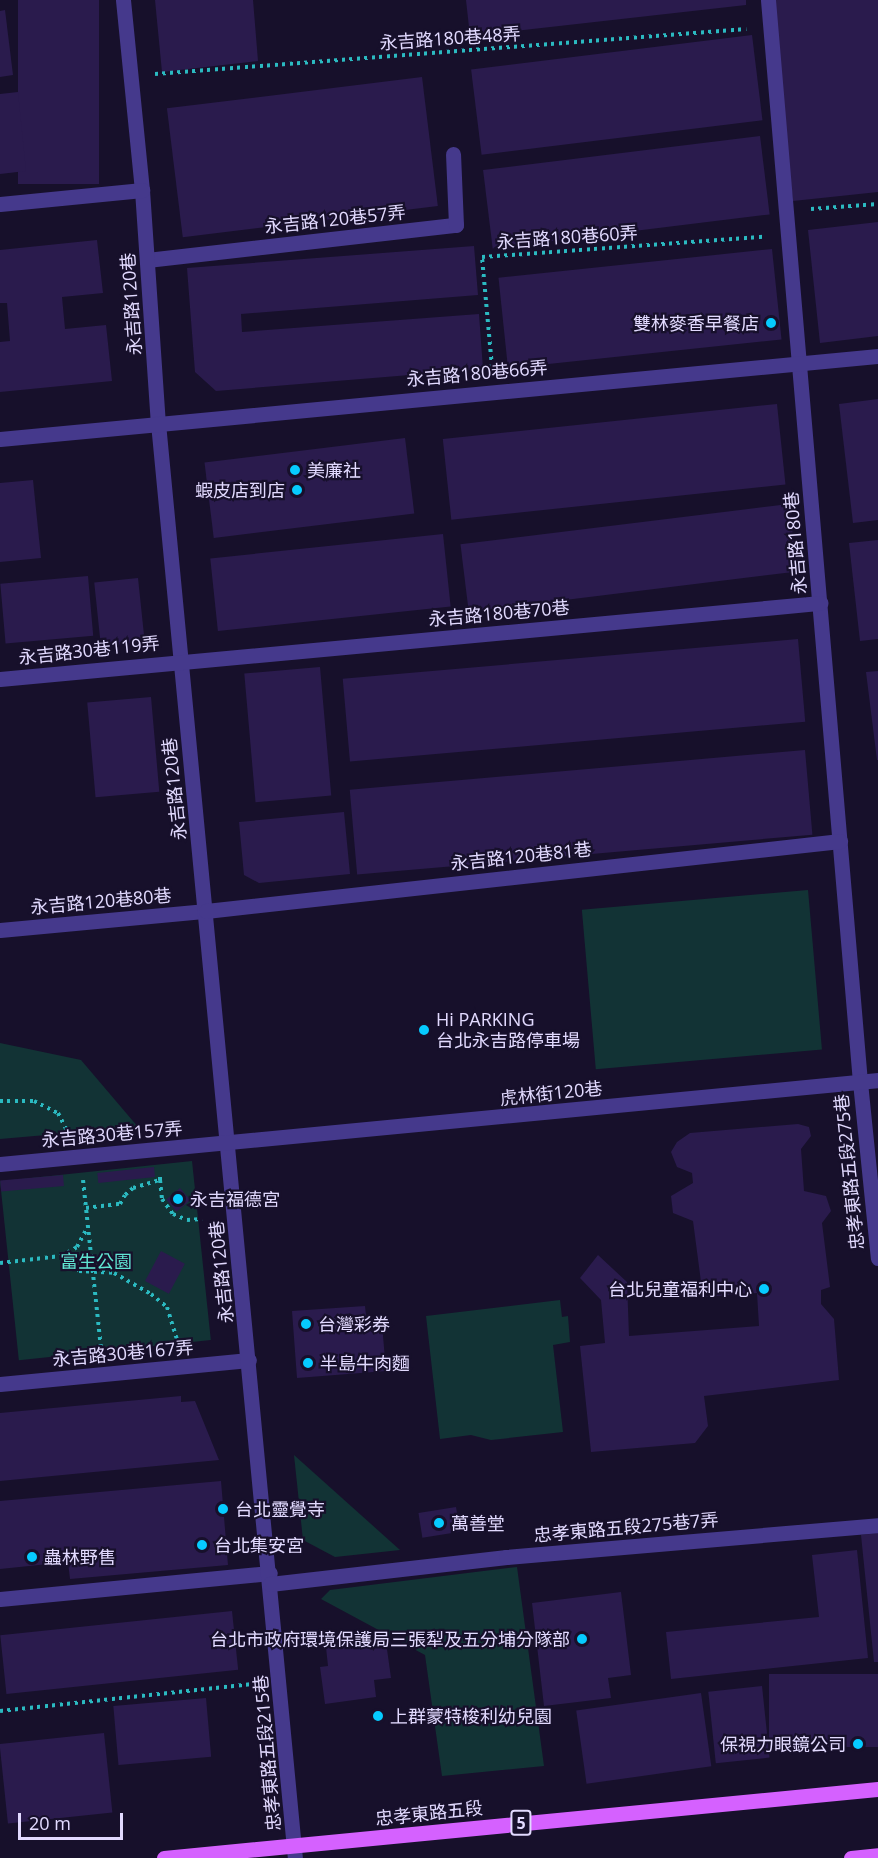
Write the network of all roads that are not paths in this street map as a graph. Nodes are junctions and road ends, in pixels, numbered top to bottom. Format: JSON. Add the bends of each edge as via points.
{"nodes":[{"id":1,"x":123,"y":0,"type":"edge"},
{"id":2,"x":768,"y":0,"type":"edge"},
{"id":3,"x":453,"y":153,"type":"dead end"},
{"id":4,"x":142,"y":190,"type":"junction"},
{"id":5,"x":0,"y":204,"type":"edge"},
{"id":6,"x":147,"y":260,"type":"junction"},
{"id":7,"x":878,"y":356,"type":"edge"},
{"id":8,"x":800,"y":362,"type":"junction"},
{"id":9,"x":158,"y":423,"type":"junction"},
{"id":10,"x":0,"y":439,"type":"edge"},
{"id":11,"x":820,"y":603,"type":"junction"},
{"id":12,"x":182,"y":661,"type":"junction"},
{"id":13,"x":0,"y":679,"type":"edge"},
{"id":14,"x":840,"y":841,"type":"junction"},
{"id":15,"x":206,"y":911,"type":"junction"},
{"id":16,"x":0,"y":930,"type":"edge"},
{"id":17,"x":878,"y":1080,"type":"edge"},
{"id":18,"x":860,"y":1082,"type":"junction"},
{"id":19,"x":228,"y":1143,"type":"junction"},
{"id":20,"x":0,"y":1164,"type":"edge"},
{"id":21,"x":878,"y":1258,"type":"edge"},
{"id":22,"x":249,"y":1360,"type":"junction"},
{"id":23,"x":0,"y":1384,"type":"edge"},
{"id":24,"x":878,"y":1525,"type":"edge"},
{"id":25,"x":270,"y":1578,"type":"junction"},
{"id":26,"x":0,"y":1599,"type":"edge"},
{"id":27,"x":878,"y":1789,"type":"edge"},
{"id":28,"x":295,"y":1852,"type":"edge"},
{"id":29,"x":878,"y":1855,"type":"edge"},
{"id":30,"x":164,"y":1858,"type":"edge"},
{"id":31,"x":851,"y":1858,"type":"edge"}],
"edges":[{"from":1,"to":4,"type":"street","name":"永吉路120巷"},
{"from":2,"to":8,"type":"street","name":"永吉路180巷"},
{"from":3,"to":6,"type":"street","name":"永吉路120巷57弄","via":[[456,225]]},
{"from":4,"to":5,"type":"street"},
{"from":4,"to":6,"type":"street","name":"永吉路120巷"},
{"from":6,"to":9,"type":"street","name":"永吉路120巷"},
{"from":7,"to":8,"type":"street","name":"永吉路180巷66弄"},
{"from":8,"to":9,"type":"street","name":"永吉路180巷66弄"},
{"from":8,"to":11,"type":"street","name":"永吉路180巷"},
{"from":9,"to":10,"type":"street","name":"永吉路180巷66弄"},
{"from":9,"to":12,"type":"street","name":"永吉路120巷"},
{"from":11,"to":12,"type":"street","name":"永吉路180巷70巷"},
{"from":11,"to":14,"type":"street","name":"永吉路180巷"},
{"from":12,"to":13,"type":"street","name":"永吉路30巷119弄"},
{"from":12,"to":15,"type":"street","name":"永吉路120巷"},
{"from":14,"to":15,"type":"street","name":"永吉路120巷81巷"},
{"from":14,"to":18,"type":"street","name":"永吉路180巷"},
{"from":15,"to":16,"type":"street","name":"永吉路120巷80巷"},
{"from":15,"to":19,"type":"street","name":"永吉路120巷"},
{"from":17,"to":18,"type":"street","name":"虎林街120巷"},
{"from":18,"to":19,"type":"street","name":"虎林街120巷"},
{"from":18,"to":21,"type":"street","name":"忠孝東路五段275巷"},
{"from":19,"to":20,"type":"street","name":"永吉路30巷157弄"},
{"from":19,"to":22,"type":"street","name":"永吉路120巷"},
{"from":22,"to":23,"type":"street","name":"永吉路30巷167弄"},
{"from":22,"to":25,"type":"street","name":"永吉路120巷"},
{"from":24,"to":25,"type":"street","name":"忠孝東路五段275巷7弄"},
{"from":25,"to":26,"type":"street","name":"忠孝東路五段275巷7弄"},
{"from":25,"to":28,"type":"street","name":"忠孝東路五段215巷"},
{"from":27,"to":28,"type":"main road","name":"忠孝東路五段","number":"5"},
{"from":28,"to":30,"type":"main road","name":"忠孝東路五段","number":"5"},
{"from":29,"to":31,"type":"main road"}]}
